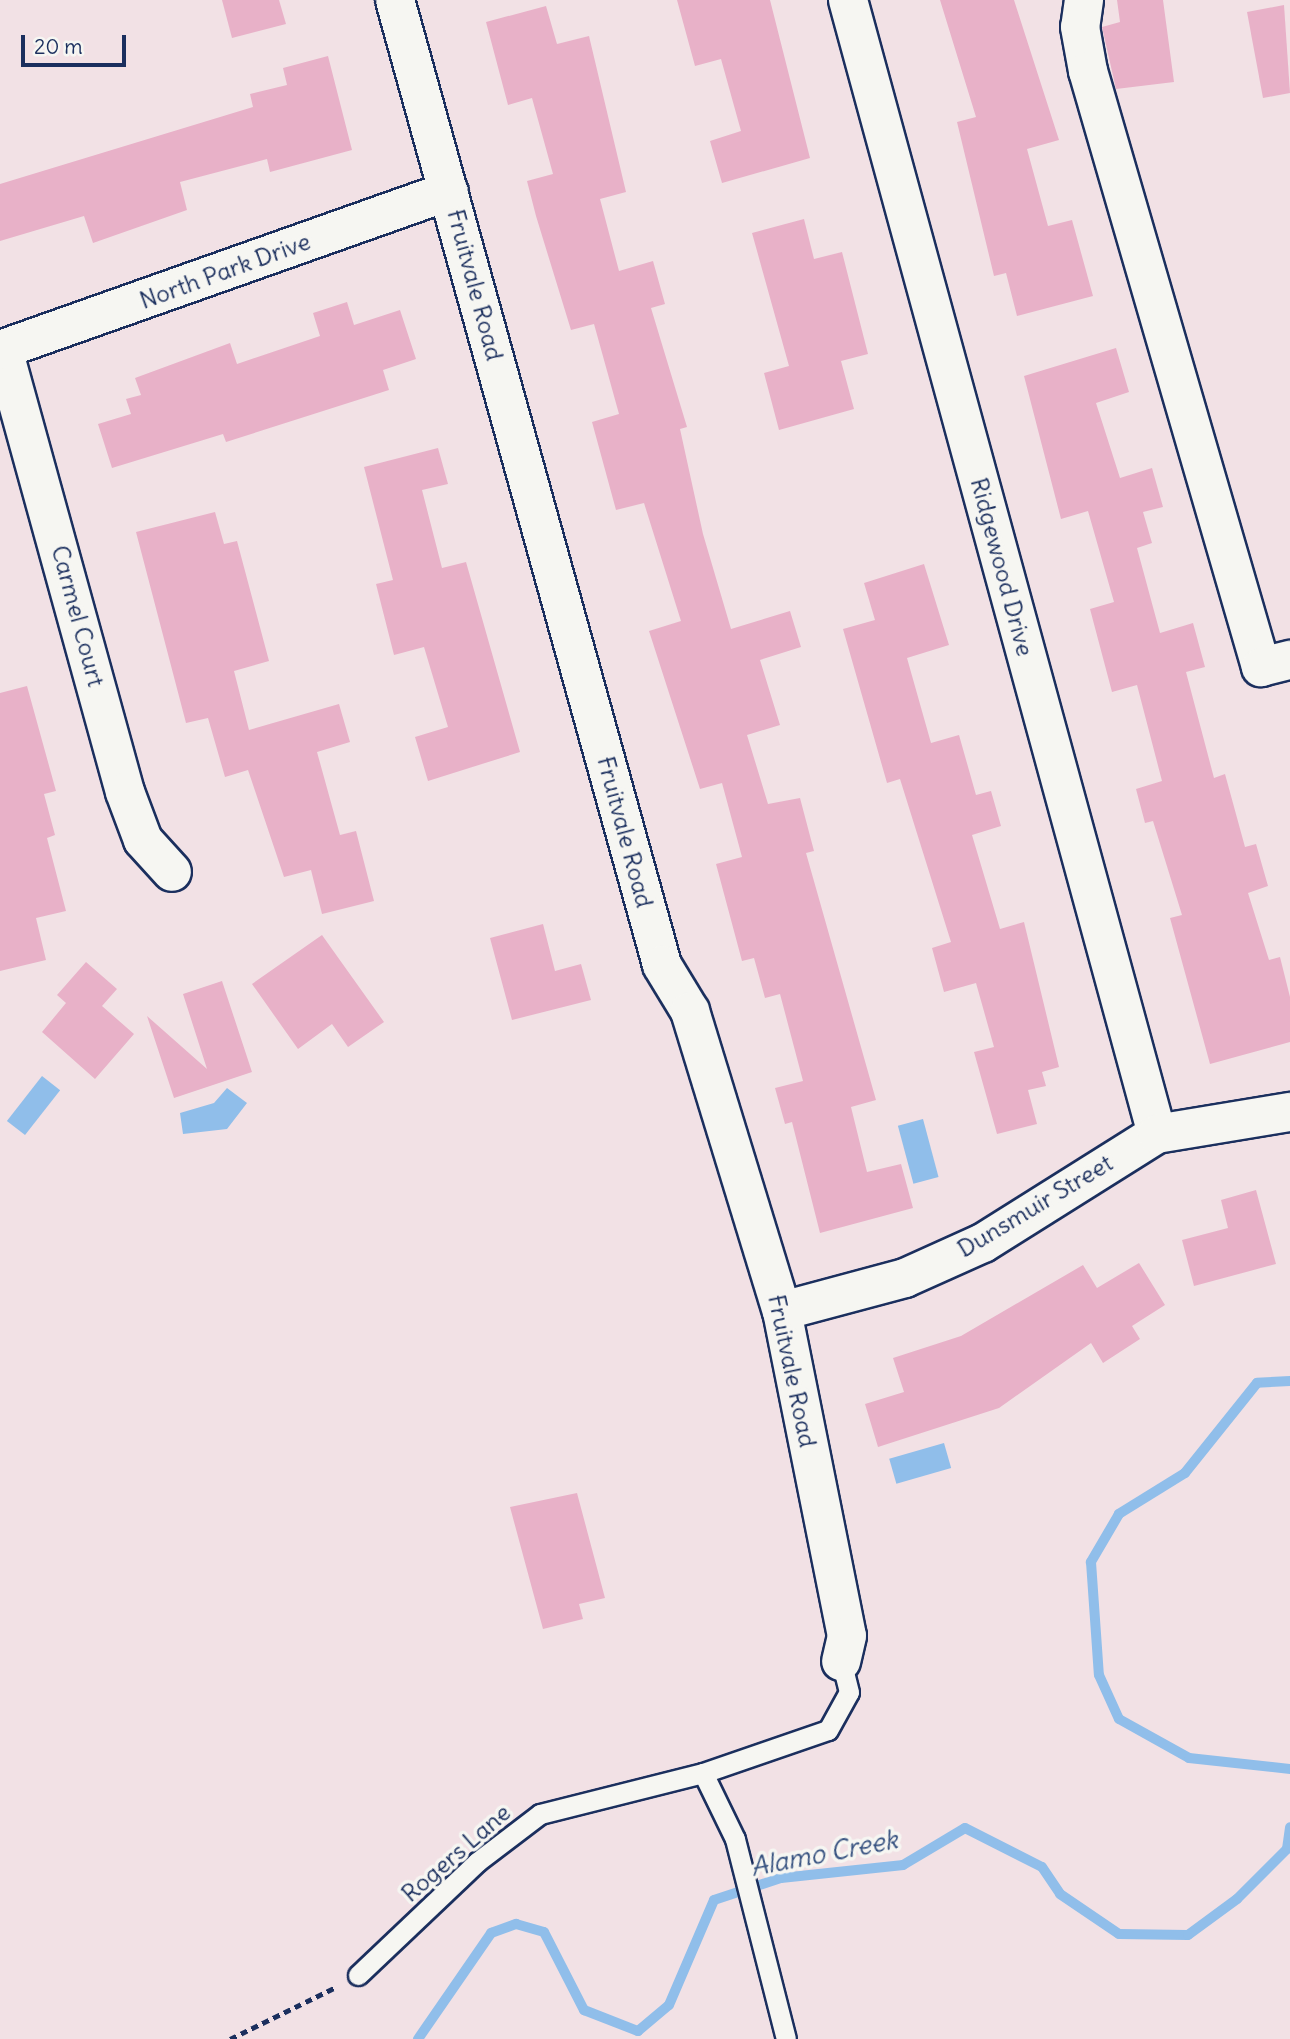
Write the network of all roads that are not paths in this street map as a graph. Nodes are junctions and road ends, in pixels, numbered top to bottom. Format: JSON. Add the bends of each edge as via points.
{"nodes":[{"id":1,"x":395,"y":0,"type":"edge"},
{"id":2,"x":848,"y":0,"type":"edge"},
{"id":3,"x":1084,"y":0,"type":"edge"},
{"id":4,"x":449,"y":191,"type":"junction"},
{"id":5,"x":1,"y":349,"type":"edge"},
{"id":6,"x":1290,"y":660,"type":"edge"},
{"id":7,"x":172,"y":872,"type":"dead end"},
{"id":8,"x":1290,"y":1112,"type":"edge"},
{"id":9,"x":1157,"y":1134,"type":"junction"},
{"id":10,"x":782,"y":1311,"type":"junction"},
{"id":11,"x":841,"y":1661,"type":"joint"},
{"id":12,"x":703,"y":1773,"type":"junction"},
{"id":13,"x":358,"y":1975,"type":"road end"},
{"id":14,"x":786,"y":2039,"type":"edge"}],
"edges":[{"from":1,"to":4,"type":"street","name":"Fruitvale Road"},
{"from":2,"to":9,"type":"street","name":"Ridgewood Drive"},
{"from":3,"to":6,"type":"street","via":[[1080,27],[1088,71],[1261,667]]},
{"from":4,"to":5,"type":"street","name":"North Park Drive"},
{"from":4,"to":10,"type":"street","name":"Fruitvale Road","via":[[662,965],[690,1011]]},
{"from":5,"to":7,"type":"street","name":"Carmel Court","via":[[125,792],[143,840]]},
{"from":8,"to":9,"type":"street","name":"Dunsmuir Street"},
{"from":9,"to":10,"type":"street","name":"Dunsmuir Street","via":[[983,1244],[905,1278]]},
{"from":10,"to":11,"type":"street","name":"Fruitvale Road","via":[[847,1636]]},
{"from":11,"to":12,"type":"lane","name":"Rogers Lane","via":[[849,1692],[828,1730]]},
{"from":12,"to":13,"type":"lane","name":"Rogers Lane","via":[[540,1814],[477,1862]]},
{"from":12,"to":14,"type":"lane","via":[[735,1839]]}]}
